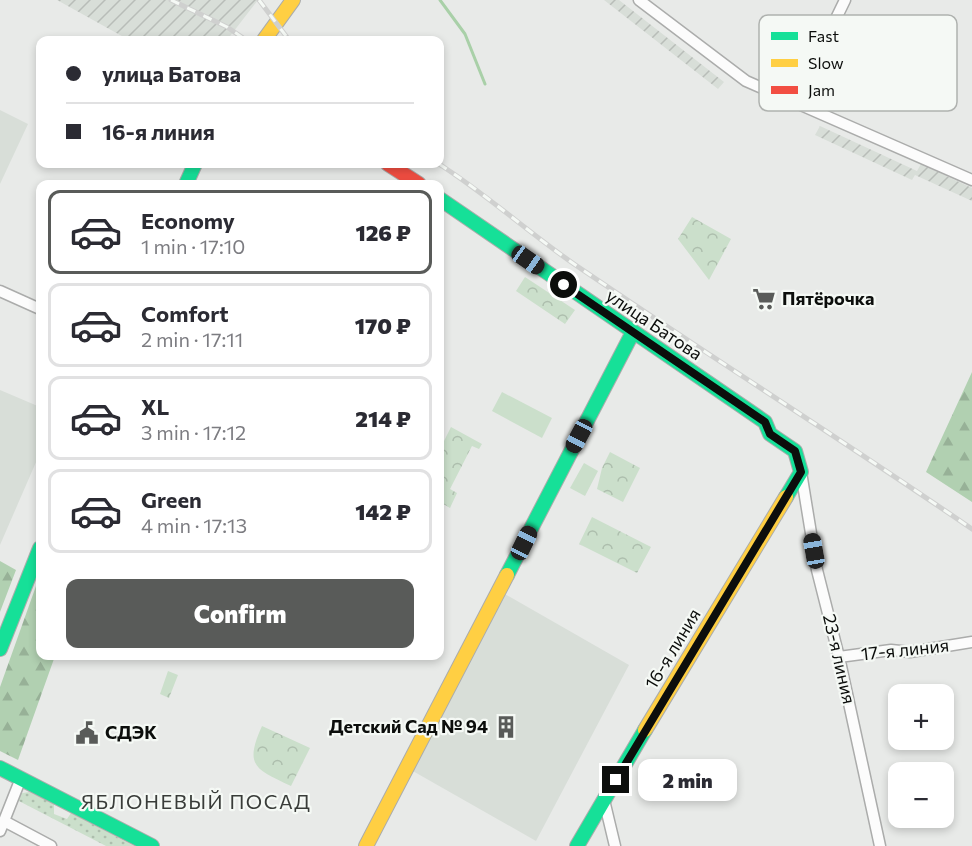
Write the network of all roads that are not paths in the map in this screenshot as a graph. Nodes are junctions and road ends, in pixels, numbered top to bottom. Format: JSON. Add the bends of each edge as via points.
{"nodes":[{"id":1,"x":293,"y":0,"type":"edge"},
{"id":2,"x":639,"y":0,"type":"edge"},
{"id":3,"x":845,"y":0,"type":"edge"},
{"id":4,"x":838,"y":15,"type":"edge"},
{"id":5,"x":267,"y":36,"type":"edge"},
{"id":6,"x":759,"y":87,"type":"edge"},
{"id":7,"x":813,"y":111,"type":"edge"},
{"id":8,"x":394,"y":168,"type":"edge"},
{"id":9,"x":413,"y":180,"type":"edge"},
{"id":10,"x":972,"y":180,"type":"edge"},
{"id":11,"x":444,"y":202,"type":"edge"},
{"id":12,"x":0,"y":291,"type":"edge"},
{"id":13,"x":36,"y":307,"type":"edge"},
{"id":14,"x":633,"y":332,"type":"junction"},
{"id":15,"x":801,"y":472,"type":"junction"},
{"id":16,"x":36,"y":558,"type":"edge"},
{"id":17,"x":972,"y":642,"type":"edge"},
{"id":18,"x":0,"y":649,"type":"edge"},
{"id":19,"x":839,"y":657,"type":"junction"},
{"id":20,"x":0,"y":768,"type":"edge"},
{"id":21,"x":21,"y":778,"type":"junction"},
{"id":22,"x":604,"y":800,"type":"junction"},
{"id":23,"x":2,"y":826,"type":"edge"},
{"id":24,"x":51,"y":846,"type":"edge"},
{"id":25,"x":152,"y":846,"type":"edge"},
{"id":26,"x":366,"y":846,"type":"edge"},
{"id":27,"x":578,"y":846,"type":"edge"},
{"id":28,"x":615,"y":846,"type":"edge"},
{"id":29,"x":880,"y":846,"type":"edge"}],
"edges":[{"from":1,"to":5,"type":"street"},
{"from":2,"to":6,"type":"street"},
{"from":3,"to":4,"type":"street"},
{"from":7,"to":10,"type":"street"},
{"from":8,"to":9,"type":"street"},
{"from":11,"to":14,"type":"street","name":"улица Батова"},
{"from":12,"to":13,"type":"street"},
{"from":14,"to":15,"type":"street","name":"улица Батова","via":[[765,422],[770,434],[795,451]]},
{"from":14,"to":26,"type":"street"},
{"from":15,"to":19,"type":"street","name":"23-я линия","via":[[818,570]]},
{"from":15,"to":22,"type":"street","name":"16-я линия"},
{"from":16,"to":18,"type":"street"},
{"from":17,"to":19,"type":"street","name":"17-я линия"},
{"from":19,"to":29,"type":"street","name":"23-я линия"},
{"from":20,"to":21,"type":"street"},
{"from":21,"to":23,"type":"street"},
{"from":21,"to":25,"type":"street"},
{"from":22,"to":27,"type":"street","name":"16-я линия"},
{"from":22,"to":28,"type":"street"},
{"from":23,"to":24,"type":"street"}]}
